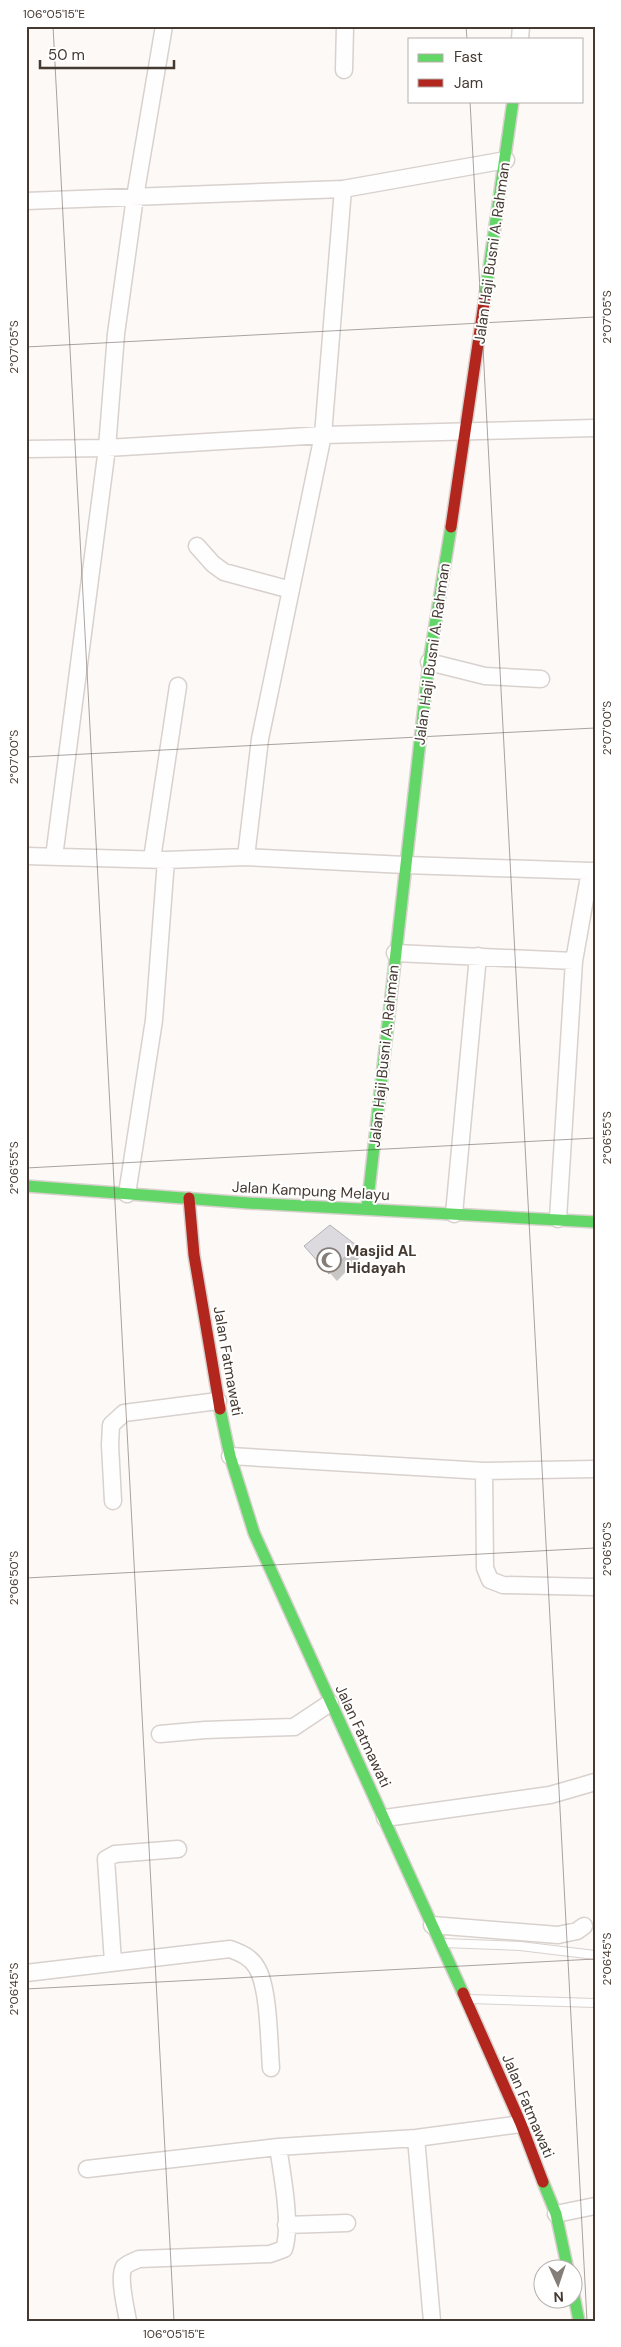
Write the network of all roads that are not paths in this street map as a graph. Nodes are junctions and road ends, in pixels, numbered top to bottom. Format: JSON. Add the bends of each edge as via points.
{"nodes":[{"id":1,"x":164,"y":26,"type":"edge"},
{"id":2,"x":345,"y":26,"type":"edge"},
{"id":3,"x":344,"y":70,"type":"dead end"},
{"id":4,"x":513,"y":102,"type":"edge"},
{"id":5,"x":506,"y":160,"type":"junction"},
{"id":6,"x":343,"y":189,"type":"junction"},
{"id":7,"x":135,"y":197,"type":"junction"},
{"id":8,"x":26,"y":201,"type":"edge"},
{"id":9,"x":595,"y":428,"type":"edge"},
{"id":10,"x":466,"y":432,"type":"junction"},
{"id":11,"x":323,"y":435,"type":"junction"},
{"id":12,"x":107,"y":448,"type":"junction"},
{"id":13,"x":26,"y":449,"type":"edge"},
{"id":14,"x":197,"y":546,"type":"dead end"},
{"id":15,"x":291,"y":590,"type":"junction"},
{"id":16,"x":429,"y":662,"type":"junction"},
{"id":17,"x":541,"y":679,"type":"dead end"},
{"id":18,"x":178,"y":686,"type":"dead end"},
{"id":19,"x":26,"y":856,"type":"edge"},
{"id":20,"x":54,"y":857,"type":"junction"},
{"id":21,"x":246,"y":857,"type":"junction"},
{"id":22,"x":159,"y":859,"type":"junction"},
{"id":23,"x":405,"y":865,"type":"junction"},
{"id":24,"x":592,"y":871,"type":"edge"},
{"id":25,"x":395,"y":953,"type":"junction"},
{"id":26,"x":478,"y":956,"type":"junction"},
{"id":27,"x":574,"y":960,"type":"junction"},
{"id":28,"x":26,"y":1186,"type":"edge"},
{"id":29,"x":127,"y":1194,"type":"junction"},
{"id":30,"x":189,"y":1198,"type":"junction"},
{"id":31,"x":367,"y":1208,"type":"junction"},
{"id":32,"x":454,"y":1214,"type":"junction"},
{"id":33,"x":558,"y":1219,"type":"junction"},
{"id":34,"x":595,"y":1222,"type":"edge"},
{"id":35,"x":218,"y":1401,"type":"junction"},
{"id":36,"x":230,"y":1456,"type":"junction"},
{"id":37,"x":595,"y":1469,"type":"edge"},
{"id":38,"x":484,"y":1471,"type":"junction"},
{"id":39,"x":113,"y":1501,"type":"dead end"},
{"id":40,"x":595,"y":1587,"type":"edge"},
{"id":41,"x":330,"y":1703,"type":"junction"},
{"id":42,"x":160,"y":1734,"type":"dead end"},
{"id":43,"x":595,"y":1782,"type":"edge"},
{"id":44,"x":385,"y":1818,"type":"junction"},
{"id":45,"x":178,"y":1849,"type":"dead end"},
{"id":46,"x":432,"y":1925,"type":"junction"},
{"id":47,"x":584,"y":1926,"type":"dead end"},
{"id":48,"x":441,"y":1943,"type":"junction"},
{"id":49,"x":595,"y":1955,"type":"edge"},
{"id":50,"x":113,"y":1962,"type":"junction"},
{"id":51,"x":26,"y":1973,"type":"edge"},
{"id":52,"x":465,"y":1999,"type":"junction"},
{"id":53,"x":595,"y":2002,"type":"edge"},
{"id":54,"x":271,"y":2068,"type":"dead end"},
{"id":55,"x":520,"y":2124,"type":"junction"},
{"id":56,"x":416,"y":2138,"type":"junction"},
{"id":57,"x":278,"y":2147,"type":"junction"},
{"id":58,"x":87,"y":2169,"type":"dead end"},
{"id":59,"x":595,"y":2206,"type":"edge"},
{"id":60,"x":556,"y":2214,"type":"junction"},
{"id":61,"x":347,"y":2224,"type":"dead end"},
{"id":62,"x":286,"y":2225,"type":"junction"},
{"id":63,"x":566,"y":2260,"type":"edge"},
{"id":64,"x":128,"y":2321,"type":"edge"},
{"id":65,"x":432,"y":2321,"type":"edge"}],
"edges":[{"from":1,"to":7,"type":"street"},
{"from":2,"to":3,"type":"street"},
{"from":4,"to":5,"type":"street","name":"Jalan Haji Busni A. Rahman"},
{"from":5,"to":6,"type":"street"},
{"from":5,"to":10,"type":"street","name":"Jalan Haji Busni A. Rahman"},
{"from":6,"to":7,"type":"street"},
{"from":6,"to":11,"type":"street"},
{"from":7,"to":8,"type":"street"},
{"from":7,"to":12,"type":"street","via":[[116,334]]},
{"from":9,"to":10,"type":"street"},
{"from":10,"to":11,"type":"street"},
{"from":10,"to":16,"type":"street","name":"Jalan Haji Busni A. Rahman"},
{"from":11,"to":12,"type":"street"},
{"from":11,"to":15,"type":"street"},
{"from":12,"to":13,"type":"street"},
{"from":12,"to":20,"type":"street"},
{"from":14,"to":15,"type":"street","via":[[224,572]]},
{"from":15,"to":21,"type":"street","via":[[260,739]]},
{"from":16,"to":17,"type":"street","via":[[485,676]]},
{"from":16,"to":23,"type":"street","name":"Jalan Haji Busni A. Rahman"},
{"from":18,"to":22,"type":"street"},
{"from":19,"to":20,"type":"street"},
{"from":20,"to":22,"type":"street"},
{"from":21,"to":22,"type":"street"},
{"from":21,"to":23,"type":"street"},
{"from":22,"to":29,"type":"street","via":[[154,1020]]},
{"from":23,"to":24,"type":"street"},
{"from":23,"to":25,"type":"street","name":"Jalan Haji Busni A. Rahman"},
{"from":24,"to":27,"type":"street"},
{"from":25,"to":26,"type":"street"},
{"from":25,"to":31,"type":"street","name":"Jalan Haji Busni A. Rahman"},
{"from":26,"to":27,"type":"street"},
{"from":26,"to":32,"type":"street"},
{"from":27,"to":33,"type":"street"},
{"from":28,"to":29,"type":"street","name":"Jalan Kampung Melayu"},
{"from":29,"to":30,"type":"street","name":"Jalan Kampung Melayu"},
{"from":30,"to":31,"type":"street","name":"Jalan Kampung Melayu"},
{"from":30,"to":35,"type":"street","name":"Jalan Fatmawati","via":[[194,1255]]},
{"from":31,"to":32,"type":"street","name":"Jalan Kampung Melayu"},
{"from":32,"to":33,"type":"street","name":"Jalan Kampung Melayu"},
{"from":33,"to":34,"type":"street","name":"Jalan Kampung Melayu"},
{"from":35,"to":36,"type":"street","name":"Jalan Fatmawati"},
{"from":35,"to":39,"type":"street","via":[[124,1413],[111,1425]]},
{"from":36,"to":38,"type":"street"},
{"from":36,"to":41,"type":"street","name":"Jalan Fatmawati","via":[[254,1533]]},
{"from":37,"to":38,"type":"street"},
{"from":38,"to":40,"type":"street","via":[[485,1568],[490,1580],[503,1586]]},
{"from":41,"to":42,"type":"street","via":[[294,1727]]},
{"from":41,"to":44,"type":"street","name":"Jalan Fatmawati"},
{"from":43,"to":44,"type":"street","via":[[550,1795]]},
{"from":44,"to":46,"type":"street","name":"Jalan Fatmawati"},
{"from":45,"to":50,"type":"street","via":[[115,1854],[106,1859]]},
{"from":46,"to":47,"type":"street","via":[[558,1935]]},
{"from":46,"to":48,"type":"street","name":"Jalan Fatmawati"},
{"from":48,"to":49,"type":"lane","via":[[520,1946]]},
{"from":48,"to":52,"type":"street","name":"Jalan Fatmawati"},
{"from":50,"to":51,"type":"street"},
{"from":50,"to":54,"type":"street","via":[[230,1948],[246,1955],[257,1968],[263,1983]]},
{"from":52,"to":53,"type":"lane"},
{"from":52,"to":55,"type":"street","name":"Jalan Fatmawati"},
{"from":55,"to":56,"type":"street"},
{"from":55,"to":60,"type":"street","name":"Jalan Fatmawati"},
{"from":56,"to":57,"type":"street"},
{"from":56,"to":65,"type":"street"},
{"from":57,"to":58,"type":"street"},
{"from":57,"to":62,"type":"street"},
{"from":59,"to":60,"type":"street"},
{"from":60,"to":63,"type":"street","name":"Jalan Fatmawati"},
{"from":61,"to":62,"type":"street"},
{"from":62,"to":64,"type":"street","via":[[284,2249],[278,2253],[139,2260],[128,2264],[122,2277]]}]}
